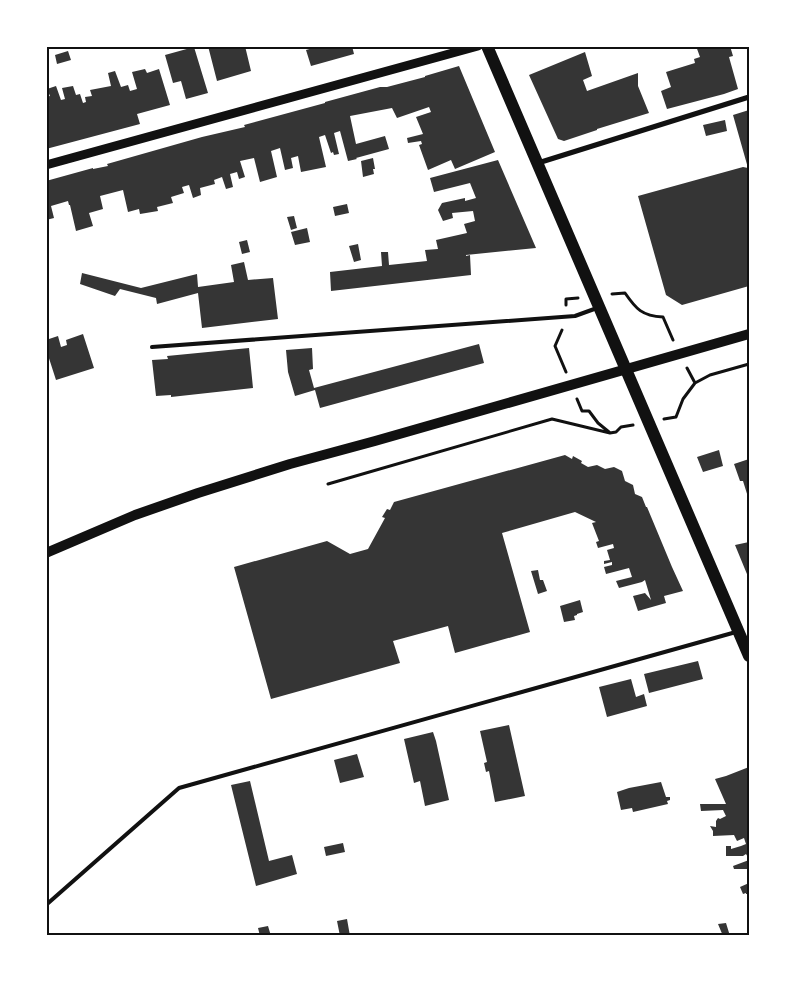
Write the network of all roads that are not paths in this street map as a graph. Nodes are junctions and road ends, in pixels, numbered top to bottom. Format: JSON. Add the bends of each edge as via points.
{"nodes":[{"id":1,"x":478,"y":46,"type":"edge"},
{"id":2,"x":487,"y":46,"type":"edge"},
{"id":3,"x":749,"y":96,"type":"edge"},
{"id":4,"x":537,"y":163,"type":"junction"},
{"id":5,"x":46,"y":165,"type":"edge"},
{"id":6,"x":597,"y":302,"type":"junction"},
{"id":7,"x":749,"y":334,"type":"edge"},
{"id":8,"x":152,"y":347,"type":"dead end"},
{"id":9,"x":626,"y":369,"type":"junction"},
{"id":10,"x":46,"y":553,"type":"edge"},
{"id":11,"x":738,"y":631,"type":"junction"},
{"id":12,"x":749,"y":656,"type":"edge"},
{"id":13,"x":46,"y":905,"type":"edge"}],
"edges":[{"from":1,"to":5,"type":"street"},
{"from":2,"to":4,"type":"main road"},
{"from":3,"to":4,"type":"street"},
{"from":4,"to":6,"type":"main road"},
{"from":6,"to":8,"type":"lane","via":[[575,316]]},
{"from":6,"to":9,"type":"main road"},
{"from":7,"to":9,"type":"main road"},
{"from":9,"to":10,"type":"main road","via":[[207,490],[135,514]]},
{"from":9,"to":11,"type":"main road"},
{"from":11,"to":12,"type":"main road"},
{"from":11,"to":13,"type":"lane","via":[[179,788]]}]}
